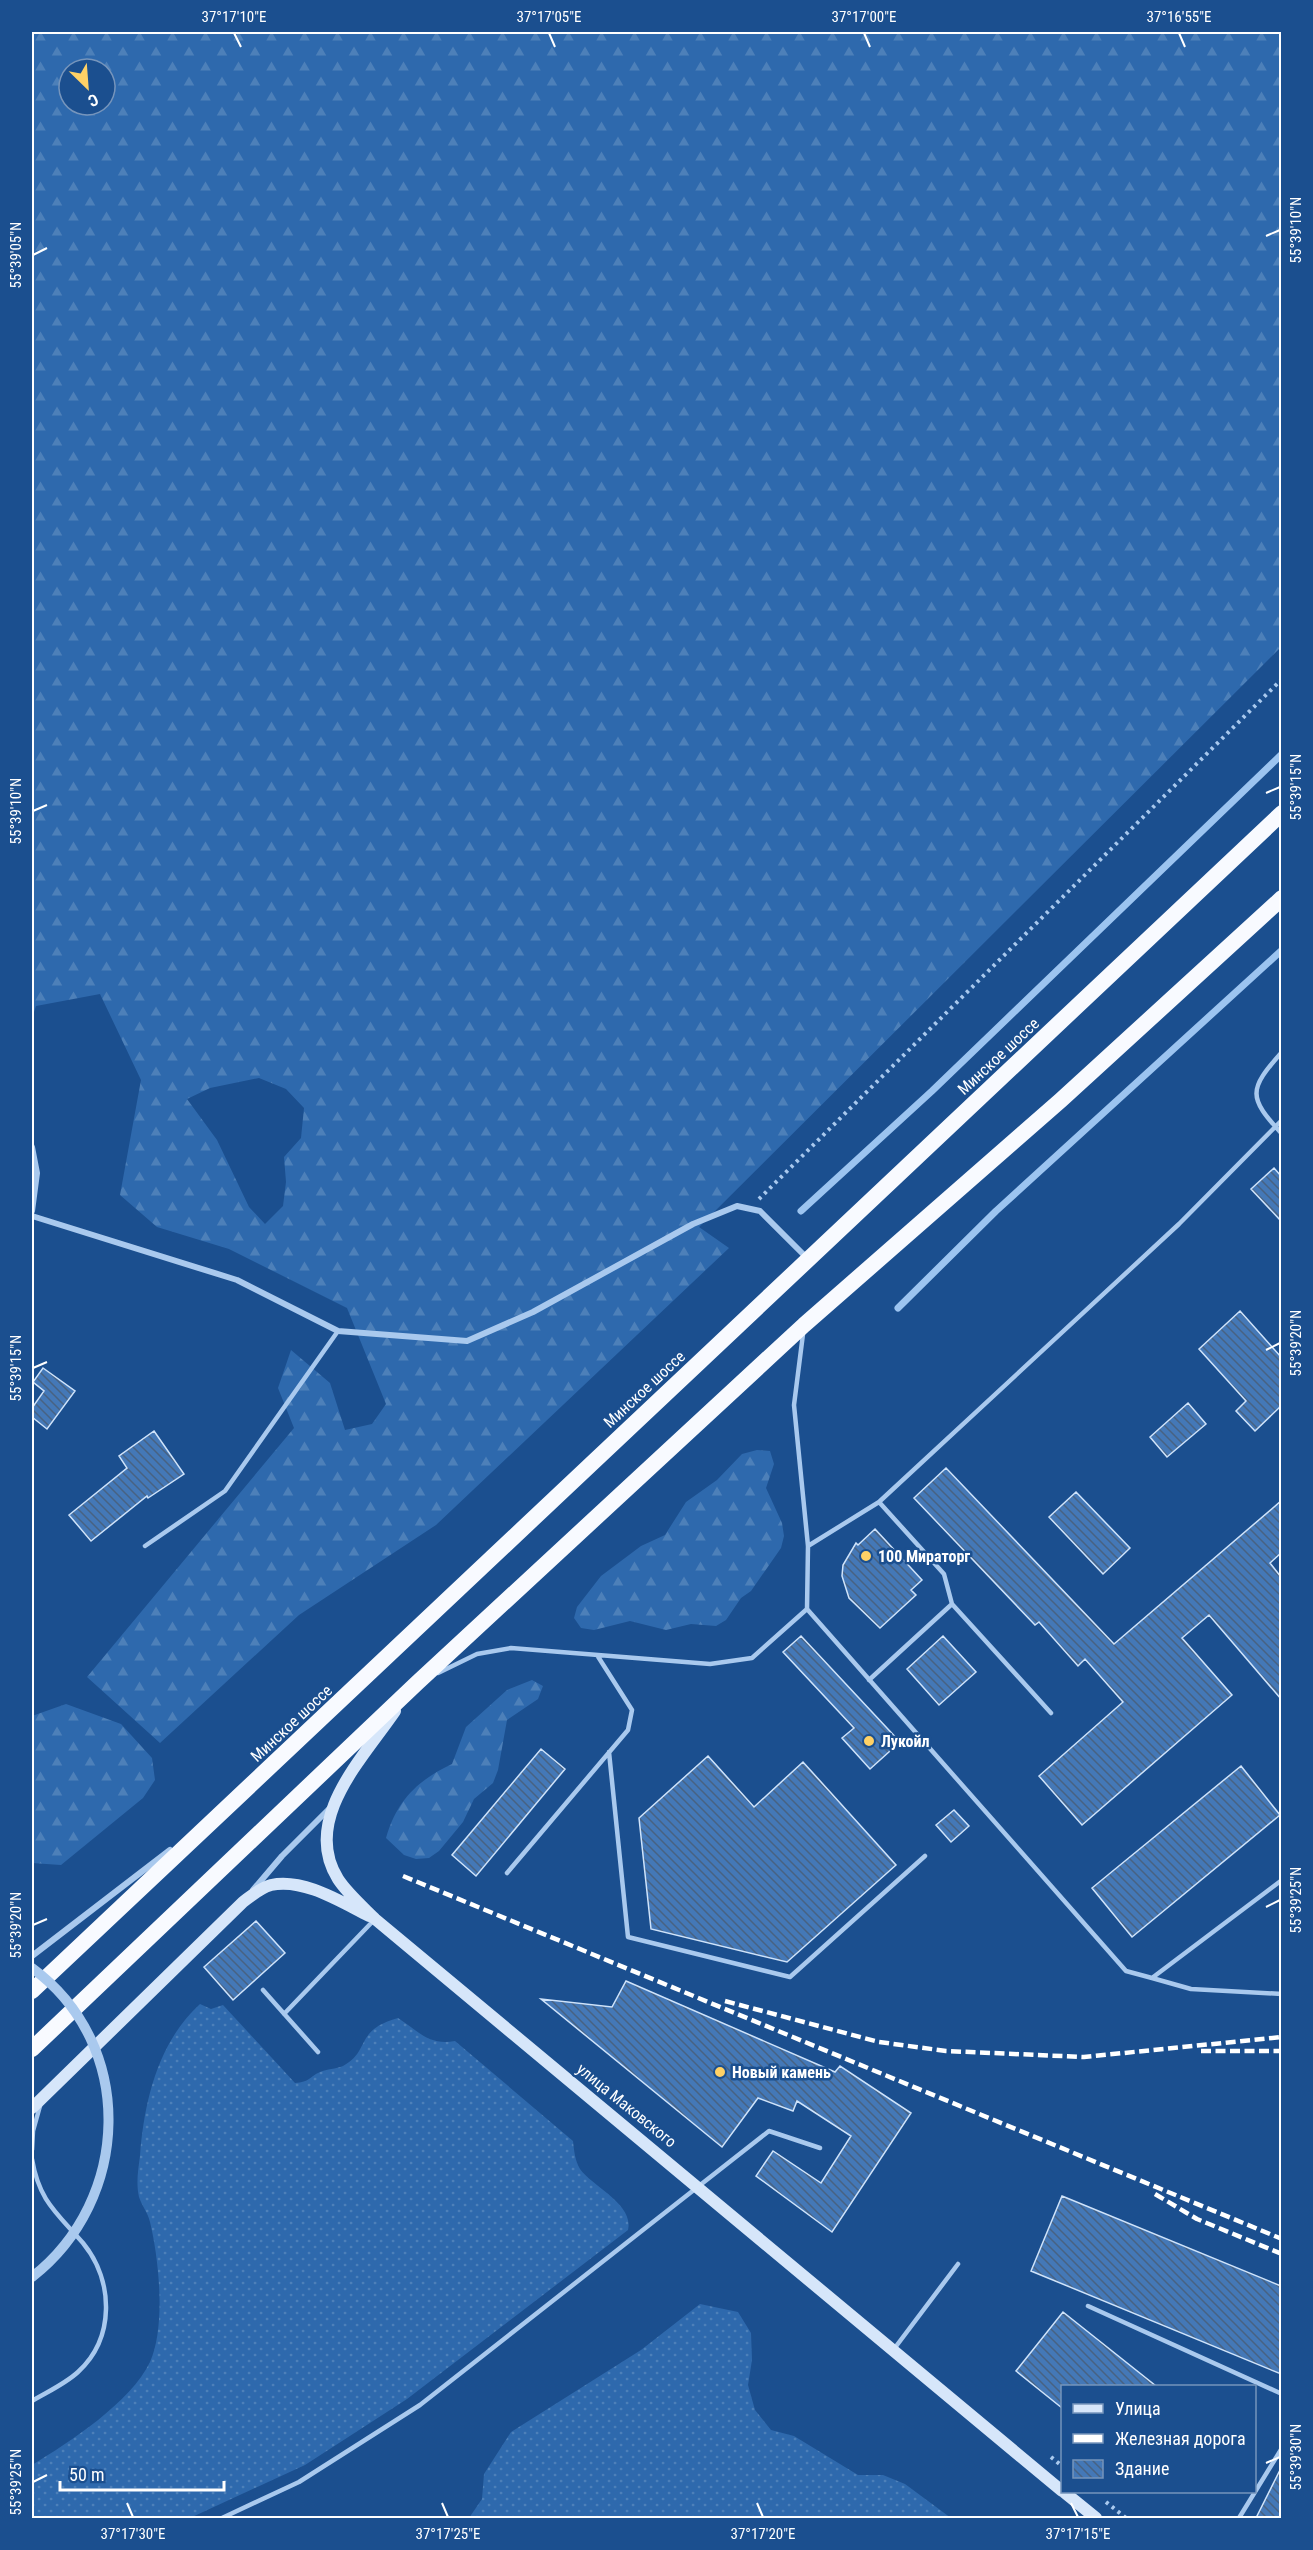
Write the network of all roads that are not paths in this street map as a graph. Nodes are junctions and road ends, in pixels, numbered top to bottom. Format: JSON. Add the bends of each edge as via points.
{"nodes":[{"id":1,"x":1281,"y":813,"type":"edge"},
{"id":2,"x":1281,"y":898,"type":"edge"},
{"id":3,"x":1281,"y":1052,"type":"edge"},
{"id":4,"x":1281,"y":1120,"type":"edge"},
{"id":5,"x":1275,"y":1127,"type":"junction"},
{"id":6,"x":1281,"y":1134,"type":"edge"},
{"id":7,"x":32,"y":1147,"type":"edge"},
{"id":8,"x":32,"y":1214,"type":"edge"},
{"id":9,"x":808,"y":1259,"type":"junction"},
{"id":10,"x":804,"y":1325,"type":"junction"},
{"id":11,"x":338,"y":1331,"type":"junction"},
{"id":12,"x":879,"y":1502,"type":"junction"},
{"id":13,"x":145,"y":1545,"type":"dead end"},
{"id":14,"x":807,"y":1546,"type":"junction"},
{"id":15,"x":952,"y":1604,"type":"junction"},
{"id":16,"x":807,"y":1609,"type":"junction"},
{"id":17,"x":597,"y":1655,"type":"junction"},
{"id":18,"x":869,"y":1680,"type":"junction"},
{"id":19,"x":412,"y":1688,"type":"junction"},
{"id":20,"x":1051,"y":1713,"type":"dead end"},
{"id":21,"x":609,"y":1752,"type":"junction"},
{"id":22,"x":239,"y":1797,"type":"junction"},
{"id":23,"x":333,"y":1805,"type":"junction"},
{"id":24,"x":925,"y":1856,"type":"dead end"},
{"id":25,"x":507,"y":1873,"type":"dead end"},
{"id":26,"x":1281,"y":1880,"type":"edge"},
{"id":27,"x":243,"y":1902,"type":"junction"},
{"id":28,"x":375,"y":1919,"type":"junction"},
{"id":29,"x":32,"y":1956,"type":"edge"},
{"id":30,"x":32,"y":1968,"type":"edge"},
{"id":31,"x":1152,"y":1978,"type":"junction"},
{"id":32,"x":263,"y":1990,"type":"dead end"},
{"id":33,"x":32,"y":1991,"type":"edge"},
{"id":34,"x":1281,"y":1994,"type":"edge"},
{"id":35,"x":284,"y":2014,"type":"junction"},
{"id":36,"x":32,"y":2049,"type":"edge"},
{"id":37,"x":318,"y":2052,"type":"dead end"},
{"id":38,"x":44,"y":2094,"type":"junction"},
{"id":39,"x":32,"y":2108,"type":"edge"},
{"id":40,"x":820,"y":2148,"type":"dead end"},
{"id":41,"x":32,"y":2150,"type":"edge"},
{"id":42,"x":32,"y":2159,"type":"edge"},
{"id":43,"x":701,"y":2187,"type":"junction"},
{"id":44,"x":958,"y":2264,"type":"dead end"},
{"id":45,"x":32,"y":2277,"type":"edge"},
{"id":46,"x":1088,"y":2306,"type":"dead end"},
{"id":47,"x":894,"y":2349,"type":"junction"},
{"id":48,"x":1281,"y":2394,"type":"edge"},
{"id":49,"x":32,"y":2402,"type":"edge"},
{"id":50,"x":1281,"y":2448,"type":"edge"},
{"id":51,"x":1061,"y":2489,"type":"edge"},
{"id":52,"x":1256,"y":2490,"type":"edge"},
{"id":53,"x":1065,"y":2493,"type":"edge"},
{"id":54,"x":1254,"y":2493,"type":"edge"},
{"id":55,"x":222,"y":2518,"type":"edge"},
{"id":56,"x":1096,"y":2518,"type":"edge"},
{"id":57,"x":1239,"y":2518,"type":"edge"}],
"edges":[{"from":1,"to":9,"type":"highway","name":"Минское шоссе"},
{"from":2,"to":10,"type":"highway","via":[[1061,1100]]},
{"from":3,"to":5,"type":"lane","via":[[1263,1073],[1256,1092],[1257,1107]]},
{"from":4,"to":5,"type":"lane"},
{"from":5,"to":6,"type":"lane"},
{"from":5,"to":12,"type":"lane","via":[[1179,1224]]},
{"from":7,"to":8,"type":"street","via":[[37,1173]]},
{"from":8,"to":11,"type":"street","via":[[237,1280]]},
{"from":9,"to":11,"type":"street","via":[[760,1211],[737,1206],[693,1224],[533,1312],[467,1341]]},
{"from":9,"to":22,"type":"highway","name":"Минское шоссе"},
{"from":10,"to":14,"type":"lane","via":[[794,1405]]},
{"from":10,"to":19,"type":"highway"},
{"from":11,"to":13,"type":"lane","via":[[225,1491]]},
{"from":12,"to":14,"type":"lane"},
{"from":12,"to":15,"type":"lane","via":[[944,1574]]},
{"from":14,"to":16,"type":"lane"},
{"from":15,"to":18,"type":"lane"},
{"from":15,"to":20,"type":"lane"},
{"from":16,"to":17,"type":"lane","via":[[752,1658],[710,1664]]},
{"from":16,"to":18,"type":"lane"},
{"from":17,"to":19,"type":"lane","via":[[512,1648],[477,1654]]},
{"from":17,"to":21,"type":"lane","via":[[632,1710],[628,1730]]},
{"from":18,"to":31,"type":"lane","via":[[1126,1971]]},
{"from":19,"to":23,"type":"main road","name":"улица Маковского"},
{"from":19,"to":36,"type":"highway"},
{"from":21,"to":24,"type":"lane","via":[[628,1937],[790,1977]]},
{"from":21,"to":25,"type":"lane"},
{"from":22,"to":29,"type":"street"},
{"from":22,"to":33,"type":"highway","name":"Минское шоссе"},
{"from":23,"to":27,"type":"street"},
{"from":23,"to":28,"type":"main road","name":"улица Маковского","via":[[325,1832],[327,1856],[338,1880]]},
{"from":26,"to":31,"type":"lane"},
{"from":27,"to":28,"type":"main road","via":[[260,1889],[294,1885],[322,1893]]},
{"from":27,"to":38,"type":"main road"},
{"from":28,"to":35,"type":"lane"},
{"from":28,"to":43,"type":"main road","name":"улица Маковского"},
{"from":30,"to":45,"type":"street","bridge":true,"via":[[54,1988],[86,2030],[104,2079],[109,2131],[102,2174],[90,2207],[60,2251]]},
{"from":31,"to":34,"type":"lane","via":[[1191,1989]]},
{"from":32,"to":35,"type":"lane"},
{"from":35,"to":37,"type":"lane"},
{"from":38,"to":39,"type":"main road"},
{"from":38,"to":41,"type":"lane","via":[[33,2131]]},
{"from":40,"to":43,"type":"lane","via":[[769,2131]]},
{"from":42,"to":49,"type":"lane","via":[[41,2194],[96,2262],[106,2297],[106,2317],[101,2338],[78,2372]]},
{"from":43,"to":47,"type":"main road","name":"улица Маковского"},
{"from":43,"to":55,"type":"lane","via":[[420,2405],[299,2482]]},
{"from":44,"to":47,"type":"lane"},
{"from":46,"to":48,"type":"lane"},
{"from":47,"to":51,"type":"main road","name":"улица Маковского"},
{"from":50,"to":52,"type":"lane"},
{"from":53,"to":56,"type":"main road","name":"улица Маковского"},
{"from":54,"to":57,"type":"lane"}]}
